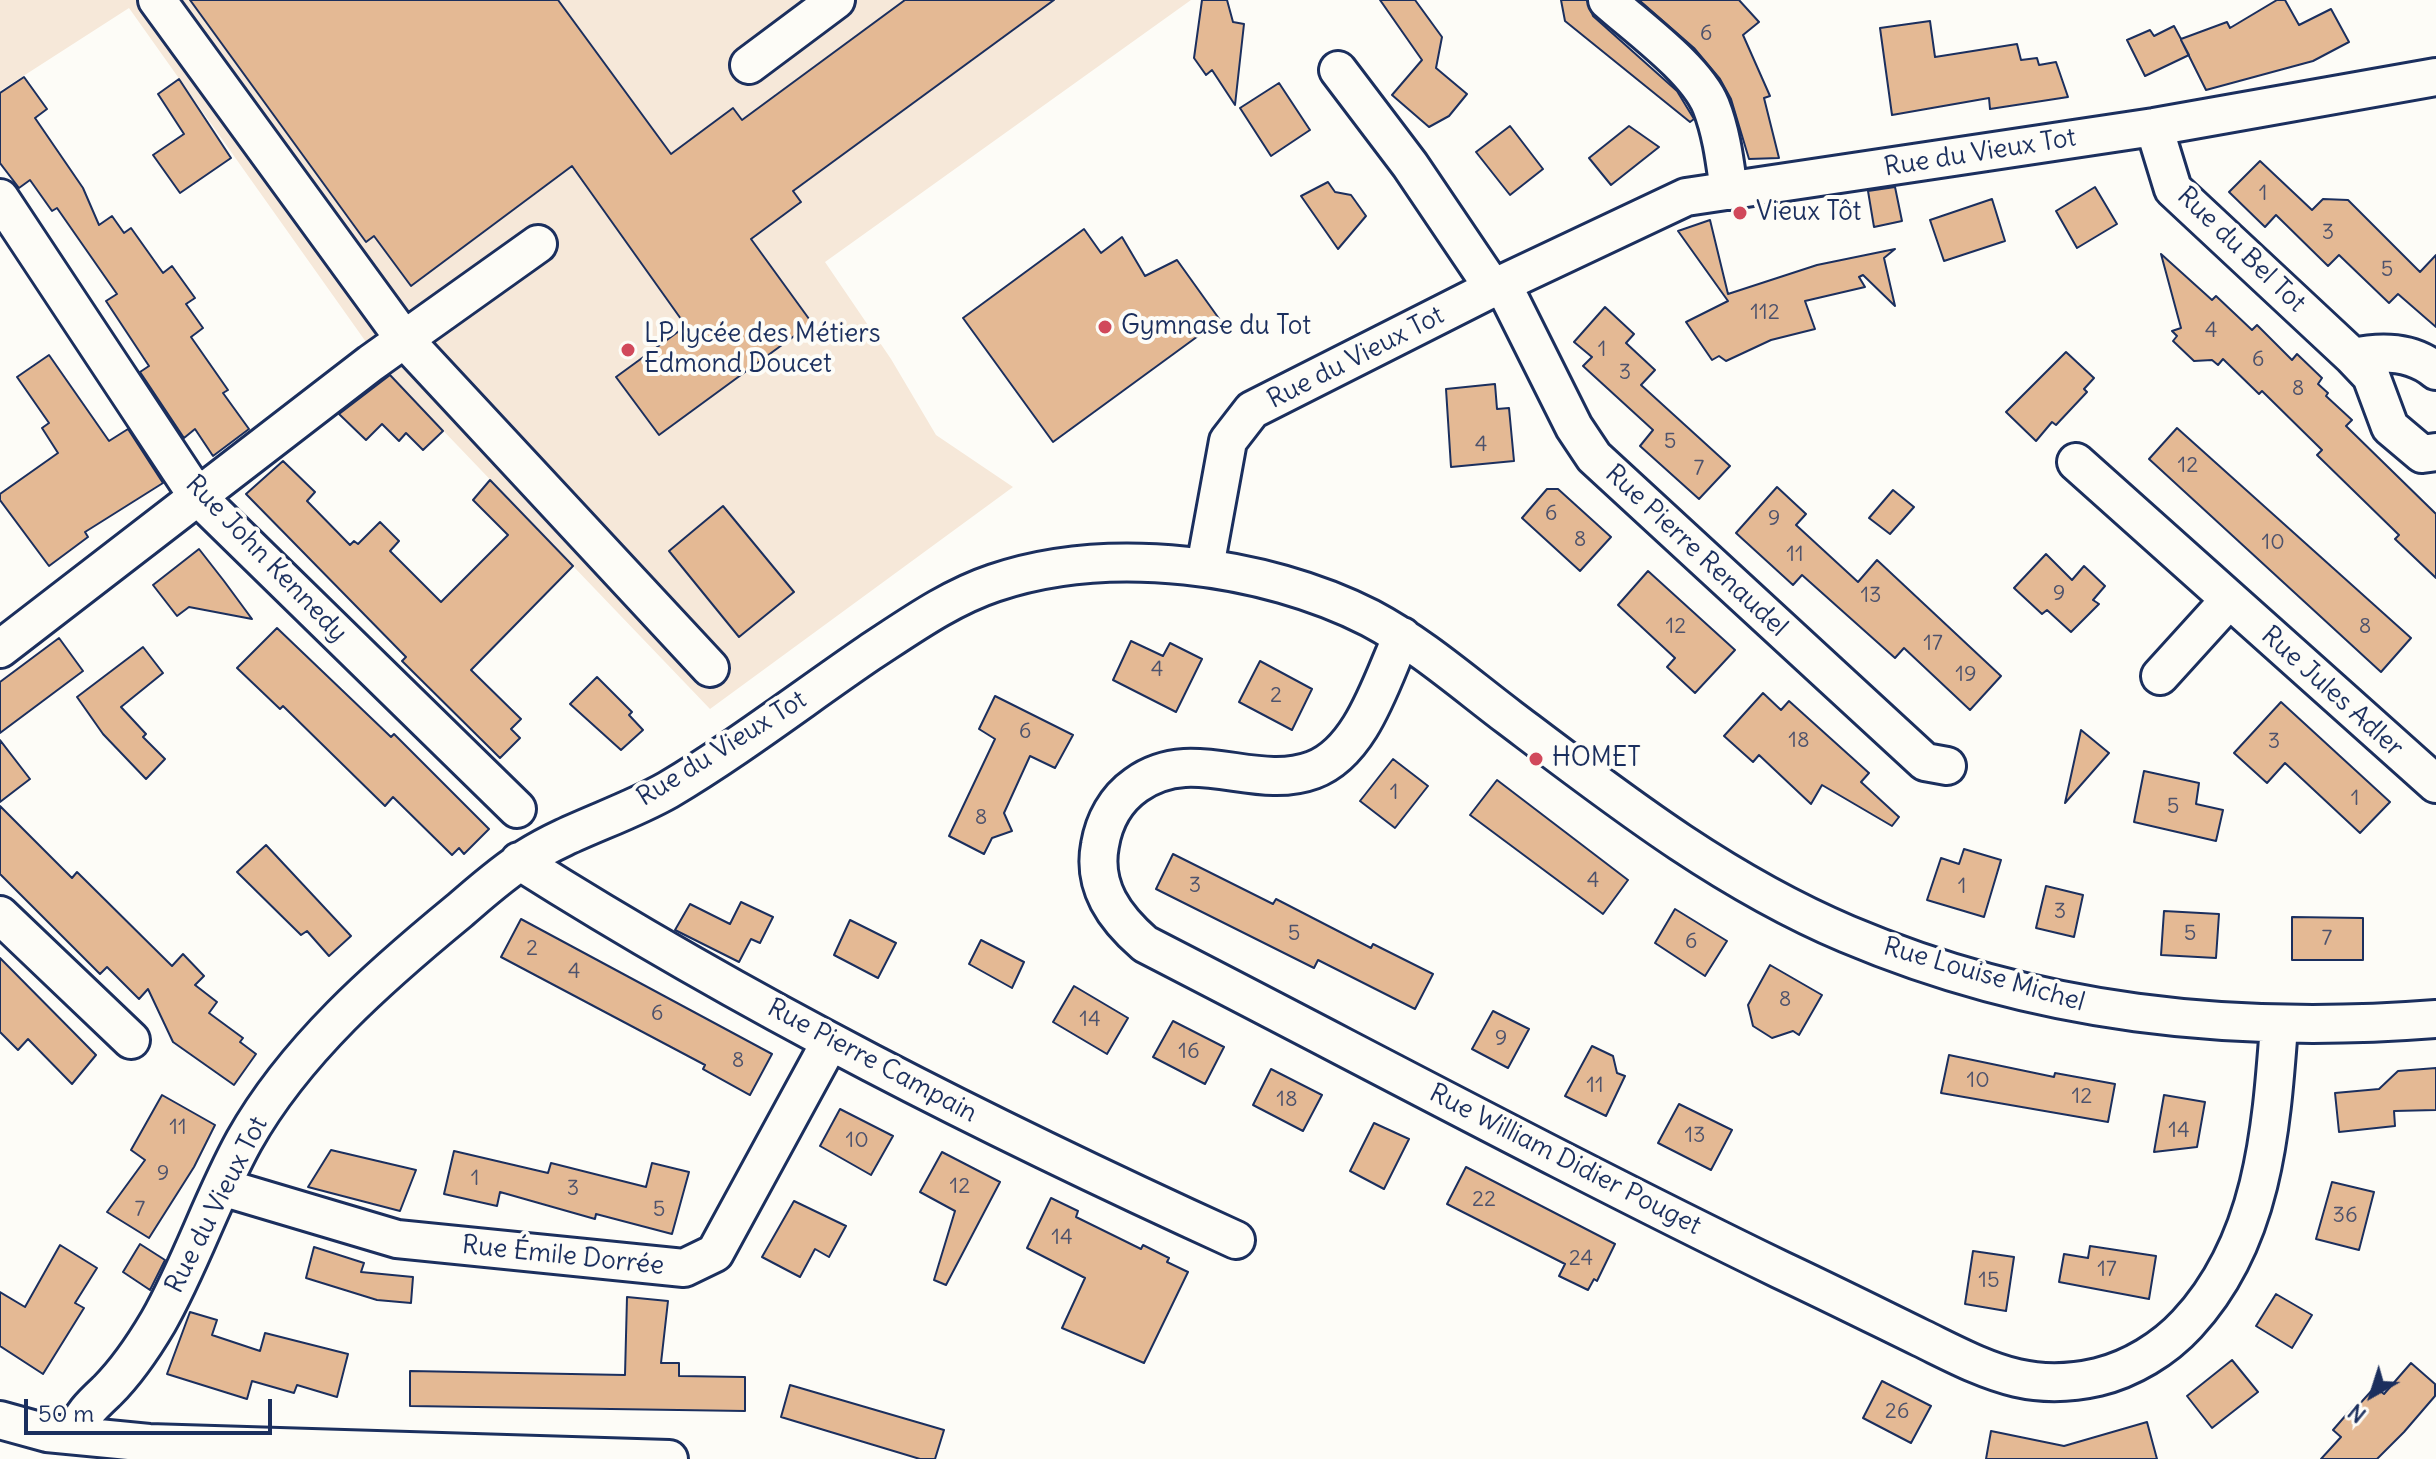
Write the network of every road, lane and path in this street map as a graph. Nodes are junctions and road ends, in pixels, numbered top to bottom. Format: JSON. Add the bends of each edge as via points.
{"nodes":[{"id":1,"x":157,"y":0,"type":"edge"},
{"id":2,"x":836,"y":0,"type":"edge"},
{"id":3,"x":1607,"y":0,"type":"edge"},
{"id":4,"x":749,"y":65,"type":"dead end"},
{"id":5,"x":1338,"y":70,"type":"dead end"},
{"id":6,"x":2436,"y":77,"type":"edge"},
{"id":7,"x":2154,"y":127,"type":"junction"},
{"id":8,"x":1729,"y":191,"type":"junction"},
{"id":9,"x":0,"y":198,"type":"edge"},
{"id":10,"x":538,"y":244,"type":"dead end"},
{"id":11,"x":1498,"y":287,"type":"junction"},
{"id":12,"x":404,"y":339,"type":"junction"},
{"id":13,"x":2353,"y":357,"type":"junction"},
{"id":14,"x":2436,"y":371,"type":"edge"},
{"id":15,"x":2436,"y":452,"type":"edge"},
{"id":16,"x":2076,"y":462,"type":"dead end"},
{"id":17,"x":197,"y":496,"type":"junction"},
{"id":18,"x":1205,"y":567,"type":"junction"},
{"id":19,"x":2229,"y":600,"type":"junction"},
{"id":20,"x":1402,"y":636,"type":"junction"},
{"id":21,"x":0,"y":649,"type":"edge"},
{"id":22,"x":710,"y":668,"type":"dead end"},
{"id":23,"x":2160,"y":676,"type":"dead end"},
{"id":24,"x":1947,"y":766,"type":"dead end"},
{"id":25,"x":2436,"y":784,"type":"edge"},
{"id":26,"x":517,"y":809,"type":"dead end"},
{"id":27,"x":519,"y":861,"type":"junction"},
{"id":28,"x":0,"y":915,"type":"edge"},
{"id":29,"x":2436,"y":1019,"type":"edge"},
{"id":30,"x":2279,"y":1026,"type":"junction"},
{"id":31,"x":131,"y":1040,"type":"dead end"},
{"id":32,"x":830,"y":1042,"type":"junction"},
{"id":33,"x":222,"y":1187,"type":"junction"},
{"id":34,"x":1236,"y":1240,"type":"dead end"},
{"id":35,"x":0,"y":1420,"type":"edge"},
{"id":36,"x":53,"y":1442,"type":"edge"},
{"id":37,"x":336,"y":1455,"type":"edge"},
{"id":38,"x":669,"y":1459,"type":"edge"}],
"edges":[{"from":1,"to":12,"type":"street"},
{"from":2,"to":4,"type":"street"},
{"from":3,"to":8,"type":"street","via":[[1687,74],[1710,103]]},
{"from":5,"to":11,"type":"street"},
{"from":6,"to":7,"type":"street","name":"Rue du Vieux Tot"},
{"from":7,"to":8,"type":"street","name":"Rue du Vieux Tot"},
{"from":7,"to":13,"type":"street","name":"Rue du Bel Tot","via":[[2173,189]]},
{"from":8,"to":11,"type":"street","name":"Rue du Vieux Tot","via":[[1686,197]]},
{"from":9,"to":17,"type":"street","name":"Rue John Kennedy"},
{"from":10,"to":12,"type":"street"},
{"from":11,"to":18,"type":"street","name":"Rue du Vieux Tot","via":[[1252,410],[1228,441]]},
{"from":11,"to":24,"type":"street","name":"Rue Pierre Renaudel","via":[[1594,457],[1925,762]]},
{"from":12,"to":17,"type":"street"},
{"from":12,"to":22,"type":"street"},
{"from":13,"to":14,"type":"street","via":[[2393,354],[2427,363]]},
{"from":13,"to":15,"type":"street","name":"Rue du Bel Tot","via":[[2371,376],[2390,427],[2422,454]]},
{"from":16,"to":19,"type":"street","name":"Rue Jules Adler"},
{"from":17,"to":21,"type":"street"},
{"from":17,"to":26,"type":"street","name":"Rue John Kennedy"},
{"from":18,"to":20,"type":"street","name":"Rue Louise Michel","via":[[1286,585]]},
{"from":18,"to":27,"type":"street","name":"Rue du Vieux Tot","via":[[1059,568],[993,583],[927,615],[666,791]]},
{"from":19,"to":23,"type":"street"},
{"from":19,"to":25,"type":"street","name":"Rue Jules Adler"},
{"from":20,"to":30,"type":"street","name":"Rue Louise Michel","via":[[1650,823],[1736,879],[1847,934],[1925,964],[2052,999],[2140,1015]]},
{"from":20,"to":30,"type":"street","name":"Rue William Didier Pouget","via":[[1349,743],[1313,770],[1283,776],[1179,766],[1161,770],[1126,792],[1105,825],[1098,874],[1121,923],[1145,944],[1187,966],[1718,1239],[1975,1364],[2018,1378],[2058,1382],[2100,1376],[2134,1364],[2173,1338],[2202,1307],[2244,1237],[2263,1172]]},
{"from":27,"to":32,"type":"street","name":"Rue Pierre Campain"},
{"from":27,"to":33,"type":"street","name":"Rue du Vieux Tot","via":[[348,1010],[265,1109]]},
{"from":28,"to":31,"type":"street"},
{"from":29,"to":30,"type":"street","name":"Rue Louise Michel"},
{"from":32,"to":33,"type":"street","name":"Rue Émile Dorrée","via":[[715,1253],[684,1268],[397,1239]]},
{"from":32,"to":34,"type":"street","name":"Rue Pierre Campain"},
{"from":33,"to":36,"type":"street","name":"Rue du Vieux Tot","via":[[157,1325],[110,1388]]},
{"from":35,"to":36,"type":"street"},
{"from":36,"to":37,"type":"street"},
{"from":37,"to":38,"type":"street","via":[[429,1450]]}]}
